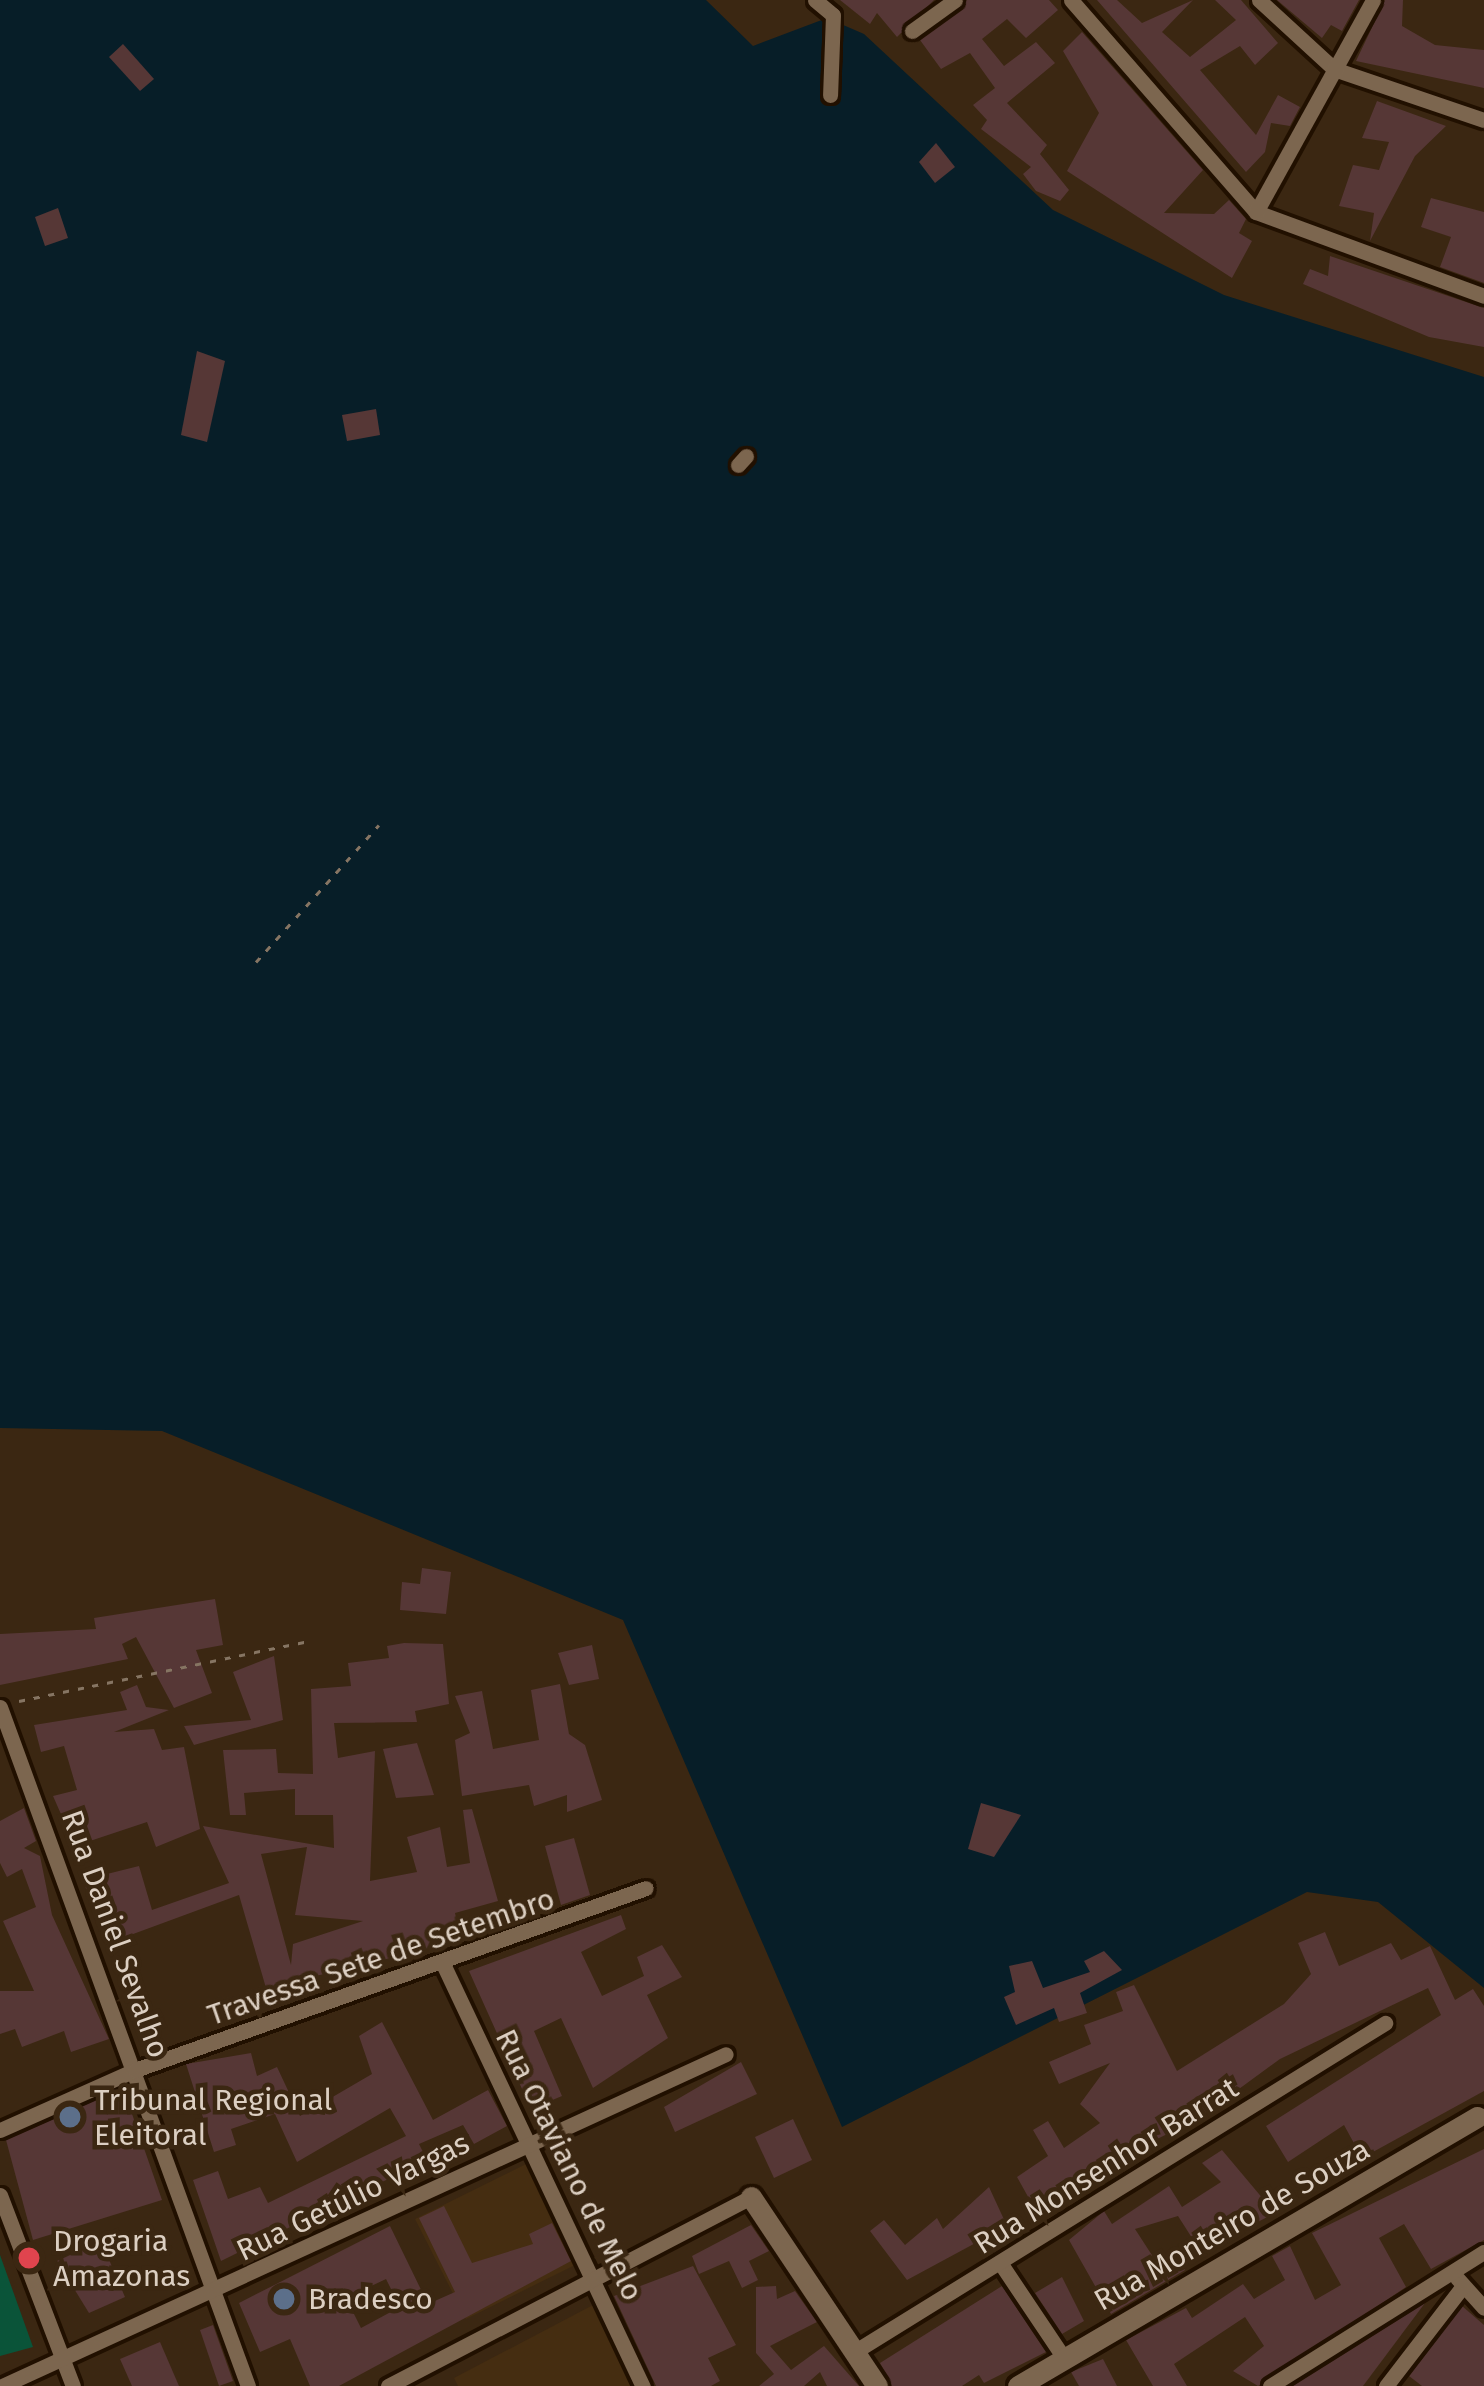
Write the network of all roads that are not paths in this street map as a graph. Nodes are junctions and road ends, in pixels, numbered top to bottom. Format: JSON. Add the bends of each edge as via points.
{"nodes":[{"id":1,"x":815,"y":0,"type":"edge"},
{"id":2,"x":955,"y":0,"type":"edge"},
{"id":3,"x":1071,"y":0,"type":"edge"},
{"id":4,"x":1259,"y":0,"type":"edge"},
{"id":5,"x":1373,"y":0,"type":"edge"},
{"id":6,"x":912,"y":31,"type":"dead end"},
{"id":7,"x":1334,"y":69,"type":"junction"},
{"id":8,"x":832,"y":91,"type":"dead end"},
{"id":9,"x":1484,"y":120,"type":"edge"},
{"id":10,"x":1256,"y":212,"type":"junction"},
{"id":11,"x":1484,"y":296,"type":"edge"},
{"id":12,"x":0,"y":1706,"type":"edge"},
{"id":13,"x":646,"y":1888,"type":"dead end"},
{"id":14,"x":445,"y":1968,"type":"junction"},
{"id":15,"x":1385,"y":2023,"type":"dead end"},
{"id":16,"x":726,"y":2054,"type":"dead end"},
{"id":17,"x":135,"y":2070,"type":"junction"},
{"id":18,"x":1477,"y":2117,"type":"dead end"},
{"id":19,"x":0,"y":2130,"type":"edge"},
{"id":20,"x":528,"y":2141,"type":"junction"},
{"id":21,"x":0,"y":2195,"type":"edge"},
{"id":22,"x":751,"y":2197,"type":"joint"},
{"id":23,"x":1484,"y":2252,"type":"edge"},
{"id":24,"x":1001,"y":2264,"type":"junction"},
{"id":25,"x":1459,"y":2281,"type":"junction"},
{"id":26,"x":596,"y":2283,"type":"junction"},
{"id":27,"x":214,"y":2295,"type":"junction"},
{"id":28,"x":1484,"y":2308,"type":"edge"},
{"id":29,"x":854,"y":2352,"type":"junction"},
{"id":30,"x":1064,"y":2358,"type":"junction"},
{"id":31,"x":62,"y":2365,"type":"junction"},
{"id":32,"x":2,"y":2386,"type":"edge"},
{"id":33,"x":73,"y":2386,"type":"edge"},
{"id":34,"x":248,"y":2386,"type":"edge"},
{"id":35,"x":388,"y":2386,"type":"edge"},
{"id":36,"x":644,"y":2386,"type":"edge"},
{"id":37,"x":877,"y":2386,"type":"edge"},
{"id":38,"x":1018,"y":2386,"type":"edge"},
{"id":39,"x":1270,"y":2386,"type":"edge"},
{"id":40,"x":1386,"y":2386,"type":"edge"}],
"edges":[{"from":1,"to":8,"type":"street","via":[[833,15]]},
{"from":2,"to":6,"type":"street"},
{"from":3,"to":10,"type":"street"},
{"from":4,"to":7,"type":"street"},
{"from":5,"to":7,"type":"street"},
{"from":7,"to":9,"type":"street"},
{"from":7,"to":10,"type":"street"},
{"from":10,"to":11,"type":"street"},
{"from":12,"to":17,"type":"street","name":"Rua Daniel Sevalho"},
{"from":13,"to":14,"type":"street","name":"Travessa Sete de Setembro"},
{"from":14,"to":17,"type":"street","name":"Travessa Sete de Setembro"},
{"from":14,"to":20,"type":"street","name":"Rua Otaviano de Melo"},
{"from":15,"to":24,"type":"street","name":"Rua Monsenhor Barrat"},
{"from":16,"to":20,"type":"street","name":"Rua Getúlio Vargas"},
{"from":17,"to":19,"type":"street","name":"Travessa Sete de Setembro"},
{"from":17,"to":27,"type":"street","name":"Rua Daniel Sevalho"},
{"from":18,"to":30,"type":"street","name":"Rua Monteiro de Souza"},
{"from":20,"to":26,"type":"street","name":"Rua Otaviano de Melo"},
{"from":20,"to":27,"type":"street","name":"Rua Getúlio Vargas"},
{"from":21,"to":31,"type":"street"},
{"from":22,"to":26,"type":"street"},
{"from":22,"to":29,"type":"street"},
{"from":23,"to":25,"type":"street"},
{"from":24,"to":29,"type":"street","name":"Rua Monsenhor Barrat"},
{"from":24,"to":30,"type":"street"},
{"from":25,"to":28,"type":"street"},
{"from":25,"to":39,"type":"street"},
{"from":25,"to":40,"type":"street"},
{"from":26,"to":35,"type":"street"},
{"from":26,"to":36,"type":"street","name":"Rua Otaviano de Melo"},
{"from":27,"to":31,"type":"street","name":"Rua Getúlio Vargas"},
{"from":27,"to":34,"type":"street","name":"Rua Daniel Sevalho"},
{"from":29,"to":37,"type":"street"},
{"from":30,"to":38,"type":"street","name":"Rua Monteiro de Souza"},
{"from":31,"to":32,"type":"street","name":"Rua Getúlio Vargas"},
{"from":31,"to":33,"type":"street"}]}
